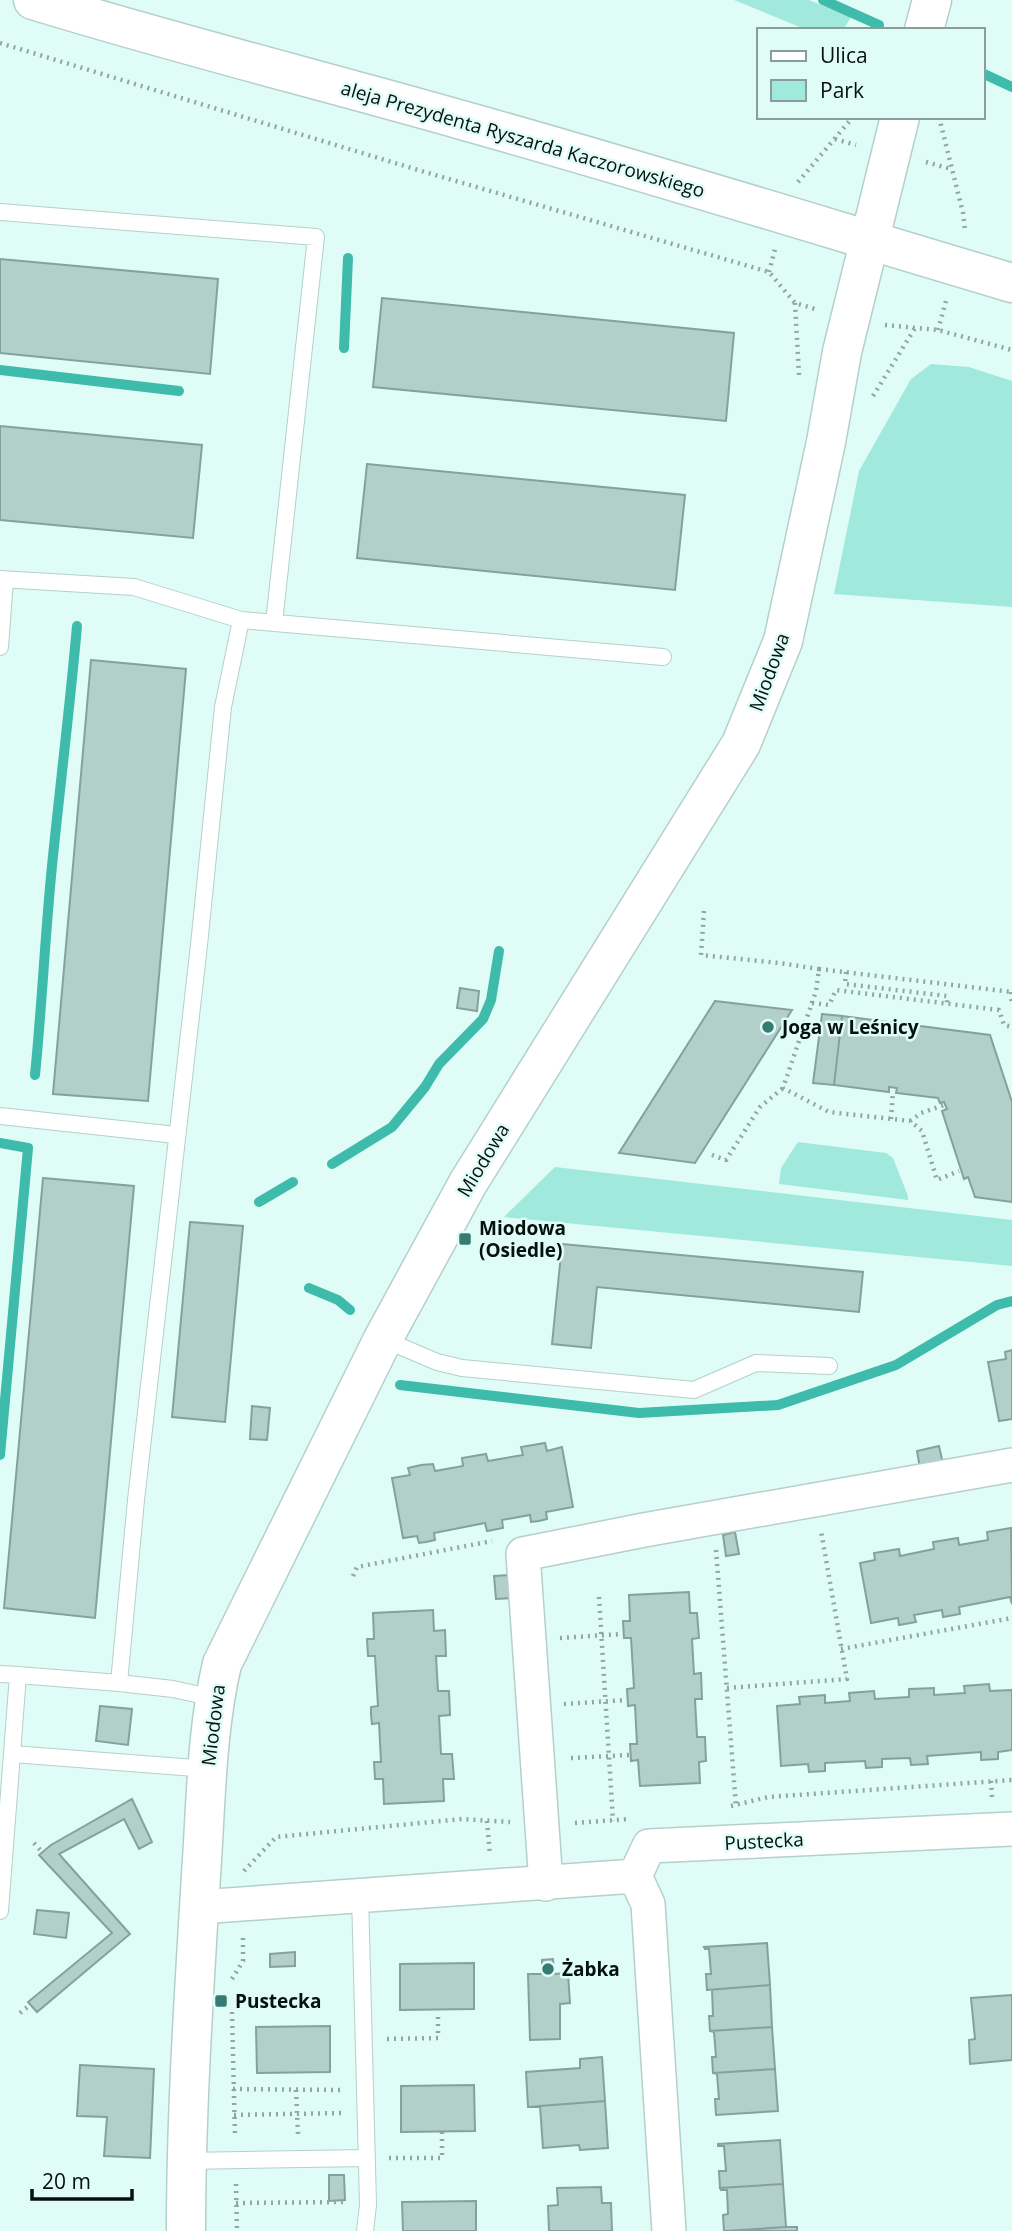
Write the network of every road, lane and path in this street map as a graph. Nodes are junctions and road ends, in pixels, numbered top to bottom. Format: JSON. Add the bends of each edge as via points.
{"nodes":[{"id":1,"x":33,"y":0,"type":"edge"},
{"id":2,"x":932,"y":0,"type":"edge"},
{"id":3,"x":925,"y":28,"type":"edge"},
{"id":4,"x":0,"y":43,"type":"edge"},
{"id":5,"x":851,"y":119,"type":"edge"},
{"id":6,"x":899,"y":119,"type":"edge"},
{"id":7,"x":940,"y":119,"type":"edge"},
{"id":8,"x":793,"y":187,"type":"dead end"},
{"id":9,"x":0,"y":212,"type":"edge"},
{"id":10,"x":964,"y":240,"type":"dead end"},
{"id":11,"x":868,"y":241,"type":"junction"},
{"id":12,"x":769,"y":272,"type":"dead end"},
{"id":13,"x":1012,"y":283,"type":"edge"},
{"id":14,"x":794,"y":303,"type":"dead end"},
{"id":15,"x":915,"y":328,"type":"dead end"},
{"id":16,"x":938,"y":330,"type":"dead end"},
{"id":17,"x":1012,"y":350,"type":"edge"},
{"id":18,"x":800,"y":378,"type":"dead end"},
{"id":19,"x":868,"y":404,"type":"dead end"},
{"id":20,"x":2,"y":579,"type":"edge"},
{"id":21,"x":241,"y":620,"type":"junction"},
{"id":22,"x":274,"y":623,"type":"junction"},
{"id":23,"x":0,"y":647,"type":"edge"},
{"id":24,"x":663,"y":657,"type":"dead end"},
{"id":25,"x":704,"y":911,"type":"dead end"},
{"id":26,"x":819,"y":969,"type":"junction"},
{"id":27,"x":846,"y":972,"type":"junction"},
{"id":28,"x":1011,"y":992,"type":"edge"},
{"id":29,"x":812,"y":1003,"type":"junction"},
{"id":30,"x":947,"y":1004,"type":"junction"},
{"id":31,"x":1012,"y":1006,"type":"edge"},
{"id":32,"x":1012,"y":1027,"type":"edge"},
{"id":33,"x":783,"y":1088,"type":"junction"},
{"id":34,"x":893,"y":1091,"type":"dead end"},
{"id":35,"x":944,"y":1105,"type":"dead end"},
{"id":36,"x":0,"y":1116,"type":"edge"},
{"id":37,"x":891,"y":1118,"type":"junction"},
{"id":38,"x":910,"y":1121,"type":"junction"},
{"id":39,"x":176,"y":1135,"type":"junction"},
{"id":40,"x":712,"y":1155,"type":"dead end"},
{"id":41,"x":959,"y":1171,"type":"dead end"},
{"id":42,"x":383,"y":1339,"type":"junction"},
{"id":43,"x":829,"y":1366,"type":"dead end"},
{"id":44,"x":1012,"y":1465,"type":"edge"},
{"id":45,"x":709,"y":1519,"type":"junction"},
{"id":46,"x":819,"y":1520,"type":"dead end"},
{"id":47,"x":599,"y":1597,"type":"dead end"},
{"id":48,"x":1012,"y":1618,"type":"edge"},
{"id":49,"x":622,"y":1634,"type":"dead end"},
{"id":50,"x":601,"y":1635,"type":"junction"},
{"id":51,"x":530,"y":1640,"type":"junction"},
{"id":52,"x":841,"y":1649,"type":"junction"},
{"id":53,"x":0,"y":1674,"type":"edge"},
{"id":54,"x":18,"y":1675,"type":"junction"},
{"id":55,"x":119,"y":1683,"type":"junction"},
{"id":56,"x":727,"y":1688,"type":"junction"},
{"id":57,"x":214,"y":1698,"type":"junction"},
{"id":58,"x":626,"y":1700,"type":"dead end"},
{"id":59,"x":605,"y":1702,"type":"junction"},
{"id":60,"x":534,"y":1706,"type":"junction"},
{"id":61,"x":12,"y":1754,"type":"junction"},
{"id":62,"x":629,"y":1755,"type":"dead end"},
{"id":63,"x":608,"y":1756,"type":"junction"},
{"id":64,"x":538,"y":1760,"type":"junction"},
{"id":65,"x":208,"y":1769,"type":"junction"},
{"id":66,"x":1012,"y":1780,"type":"edge"},
{"id":67,"x":735,"y":1805,"type":"junction"},
{"id":68,"x":725,"y":1808,"type":"dead end"},
{"id":69,"x":632,"y":1819,"type":"dead end"},
{"id":70,"x":613,"y":1821,"type":"junction"},
{"id":71,"x":542,"y":1825,"type":"junction"},
{"id":72,"x":1012,"y":1829,"type":"edge"},
{"id":73,"x":738,"y":1842,"type":"junction"},
{"id":74,"x":34,"y":1843,"type":"dead end"},
{"id":75,"x":42,"y":1852,"type":"dead end"},
{"id":76,"x":243,"y":1871,"type":"dead end"},
{"id":77,"x":635,"y":1876,"type":"junction"},
{"id":78,"x":546,"y":1884,"type":"junction"},
{"id":79,"x":360,"y":1896,"type":"junction"},
{"id":80,"x":199,"y":1907,"type":"junction"},
{"id":81,"x":0,"y":1911,"type":"edge"},
{"id":82,"x":243,"y":1934,"type":"dead end"},
{"id":83,"x":231,"y":1980,"type":"dead end"},
{"id":84,"x":30,"y":2005,"type":"dead end"},
{"id":85,"x":232,"y":2007,"type":"dead end"},
{"id":86,"x":20,"y":2013,"type":"dead end"},
{"id":87,"x":438,"y":2013,"type":"dead end"},
{"id":88,"x":364,"y":2039,"type":"junction"},
{"id":89,"x":190,"y":2089,"type":"junction"},
{"id":90,"x":233,"y":2089,"type":"junction"},
{"id":91,"x":296,"y":2090,"type":"junction"},
{"id":92,"x":365,"y":2090,"type":"junction"},
{"id":93,"x":366,"y":2113,"type":"junction"},
{"id":94,"x":297,"y":2114,"type":"junction"},
{"id":95,"x":234,"y":2115,"type":"junction"},
{"id":96,"x":442,"y":2132,"type":"dead end"},
{"id":97,"x":367,"y":2158,"type":"junction"},
{"id":98,"x":299,"y":2159,"type":"junction"},
{"id":99,"x":235,"y":2160,"type":"junction"},
{"id":100,"x":186,"y":2161,"type":"junction"},
{"id":101,"x":368,"y":2202,"type":"junction"},
{"id":102,"x":236,"y":2203,"type":"junction"},
{"id":103,"x":186,"y":2231,"type":"edge"},
{"id":104,"x":237,"y":2231,"type":"edge"},
{"id":105,"x":365,"y":2231,"type":"edge"},
{"id":106,"x":669,"y":2231,"type":"edge"}],
"edges":[{"from":1,"to":11,"type":"street","name":"aleja Prezydenta Ryszarda Kaczorowskiego","via":[[462,120]]},
{"from":2,"to":3,"type":"street"},
{"from":4,"to":12,"type":"path"},
{"from":5,"to":8,"type":"path"},
{"from":6,"to":11,"type":"street","name":"Miodowa"},
{"from":7,"to":10,"type":"path","via":[[963,213]]},
{"from":9,"to":22,"type":"lane","via":[[316,237]]},
{"from":11,"to":13,"type":"street","name":"aleja Prezydenta Ryszarda Kaczorowskiego"},
{"from":11,"to":42,"type":"street","name":"Miodowa","via":[[783,640],[741,744],[468,1182]]},
{"from":14,"to":18,"type":"path"},
{"from":15,"to":19,"type":"path"},
{"from":16,"to":17,"type":"path"},
{"from":20,"to":21,"type":"lane","via":[[134,587]]},
{"from":20,"to":23,"type":"lane"},
{"from":21,"to":22,"type":"lane"},
{"from":21,"to":39,"type":"lane","via":[[223,707]]},
{"from":22,"to":24,"type":"lane"},
{"from":25,"to":26,"type":"path","via":[[701,955]]},
{"from":26,"to":27,"type":"path"},
{"from":26,"to":29,"type":"path"},
{"from":27,"to":28,"type":"path"},
{"from":27,"to":30,"type":"path","via":[[845,984],[947,996]]},
{"from":28,"to":31,"type":"path"},
{"from":29,"to":30,"type":"path","via":[[829,1005],[836,990]]},
{"from":29,"to":33,"type":"path"},
{"from":30,"to":32,"type":"path","via":[[999,1010],[1004,1025]]},
{"from":33,"to":37,"type":"path","via":[[829,1112]]},
{"from":33,"to":40,"type":"path","via":[[760,1107],[726,1160]]},
{"from":34,"to":37,"type":"path"},
{"from":35,"to":38,"type":"path"},
{"from":36,"to":39,"type":"lane"},
{"from":37,"to":38,"type":"path"},
{"from":38,"to":41,"type":"path","via":[[922,1131],[937,1180]]},
{"from":39,"to":55,"type":"lane"},
{"from":42,"to":43,"type":"lane","via":[[462,1368],[694,1390],[756,1363]]},
{"from":42,"to":57,"type":"street","name":"Miodowa","via":[[222,1664]]},
{"from":44,"to":45,"type":"street"},
{"from":45,"to":51,"type":"street","via":[[523,1554]]},
{"from":45,"to":56,"type":"path","via":[[717,1558]]},
{"from":46,"to":52,"type":"path"},
{"from":47,"to":50,"type":"path"},
{"from":48,"to":52,"type":"path"},
{"from":49,"to":50,"type":"path"},
{"from":50,"to":51,"type":"path"},
{"from":50,"to":59,"type":"path"},
{"from":51,"to":60,"type":"street"},
{"from":52,"to":56,"type":"path","via":[[846,1679]]},
{"from":53,"to":54,"type":"lane"},
{"from":54,"to":55,"type":"lane"},
{"from":54,"to":61,"type":"lane"},
{"from":55,"to":57,"type":"lane"},
{"from":56,"to":67,"type":"path"},
{"from":57,"to":65,"type":"street","name":"Miodowa"},
{"from":58,"to":59,"type":"path"},
{"from":59,"to":60,"type":"path"},
{"from":59,"to":63,"type":"path"},
{"from":60,"to":64,"type":"street"},
{"from":61,"to":65,"type":"lane"},
{"from":61,"to":81,"type":"lane"},
{"from":62,"to":63,"type":"path"},
{"from":63,"to":64,"type":"path"},
{"from":63,"to":70,"type":"path"},
{"from":64,"to":71,"type":"street"},
{"from":65,"to":80,"type":"street","name":"Miodowa"},
{"from":66,"to":67,"type":"path","via":[[768,1797]]},
{"from":67,"to":68,"type":"path"},
{"from":67,"to":73,"type":"path"},
{"from":69,"to":70,"type":"path"},
{"from":70,"to":71,"type":"path"},
{"from":71,"to":76,"type":"path","via":[[461,1819],[276,1837]]},
{"from":71,"to":78,"type":"street"},
{"from":72,"to":73,"type":"street","name":"Pustecka"},
{"from":73,"to":77,"type":"street","name":"Pustecka","via":[[649,1846]]},
{"from":74,"to":75,"type":"path"},
{"from":77,"to":78,"type":"street"},
{"from":77,"to":106,"type":"street","via":[[648,1904]]},
{"from":78,"to":79,"type":"street"},
{"from":79,"to":80,"type":"street"},
{"from":79,"to":88,"type":"lane"},
{"from":80,"to":89,"type":"street","name":"Miodowa"},
{"from":82,"to":83,"type":"path","via":[[243,1961]]},
{"from":84,"to":86,"type":"path"},
{"from":85,"to":90,"type":"path"},
{"from":87,"to":88,"type":"path","via":[[438,2038]]},
{"from":88,"to":92,"type":"lane"},
{"from":89,"to":90,"type":"path"},
{"from":89,"to":100,"type":"street","name":"Miodowa"},
{"from":90,"to":91,"type":"path"},
{"from":90,"to":95,"type":"path"},
{"from":91,"to":92,"type":"path"},
{"from":91,"to":94,"type":"path"},
{"from":92,"to":93,"type":"lane"},
{"from":93,"to":94,"type":"path"},
{"from":93,"to":97,"type":"lane"},
{"from":94,"to":95,"type":"path"},
{"from":94,"to":98,"type":"path"},
{"from":95,"to":99,"type":"path"},
{"from":96,"to":97,"type":"path","via":[[442,2158]]},
{"from":97,"to":98,"type":"lane"},
{"from":97,"to":101,"type":"lane"},
{"from":98,"to":99,"type":"lane"},
{"from":99,"to":100,"type":"lane"},
{"from":99,"to":102,"type":"path"},
{"from":100,"to":103,"type":"street","name":"Miodowa"},
{"from":101,"to":102,"type":"path"},
{"from":101,"to":105,"type":"lane"},
{"from":102,"to":104,"type":"path"}]}
